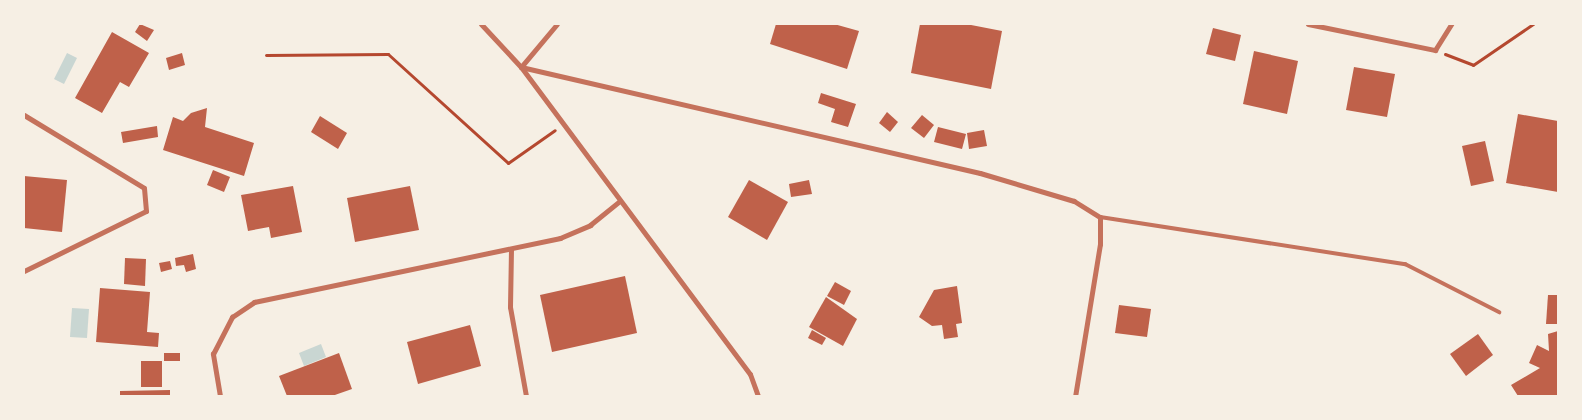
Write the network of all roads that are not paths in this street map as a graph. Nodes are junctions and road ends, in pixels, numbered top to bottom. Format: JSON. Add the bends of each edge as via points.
{"nodes":[{"id":1,"x":481,"y":24,"type":"edge"},
{"id":2,"x":557,"y":24,"type":"edge"},
{"id":3,"x":1308,"y":24,"type":"edge"},
{"id":4,"x":1451,"y":24,"type":"edge"},
{"id":5,"x":521,"y":67,"type":"junction"},
{"id":6,"x":24,"y":115,"type":"edge"},
{"id":7,"x":620,"y":201,"type":"junction"},
{"id":8,"x":1100,"y":217,"type":"junction"},
{"id":9,"x":511,"y":249,"type":"junction"},
{"id":10,"x":24,"y":271,"type":"edge"},
{"id":11,"x":1499,"y":312,"type":"dead end"},
{"id":12,"x":220,"y":396,"type":"edge"},
{"id":13,"x":526,"y":396,"type":"edge"},
{"id":14,"x":758,"y":396,"type":"edge"},
{"id":15,"x":1075,"y":396,"type":"edge"}],
"edges":[{"from":1,"to":5,"type":"street"},
{"from":2,"to":5,"type":"street"},
{"from":3,"to":4,"type":"street","via":[[1436,50]]},
{"from":5,"to":7,"type":"street"},
{"from":5,"to":8,"type":"street","via":[[980,173],[1074,201]]},
{"from":6,"to":10,"type":"street","via":[[144,188],[146,211]]},
{"from":7,"to":9,"type":"street","via":[[590,225],[560,238]]},
{"from":7,"to":14,"type":"street","via":[[750,374]]},
{"from":8,"to":11,"type":"lane","via":[[1405,264]]},
{"from":8,"to":15,"type":"street","via":[[1100,244]]},
{"from":9,"to":12,"type":"street","via":[[254,302],[232,317],[213,354]]},
{"from":9,"to":13,"type":"street","via":[[510,308]]}]}
